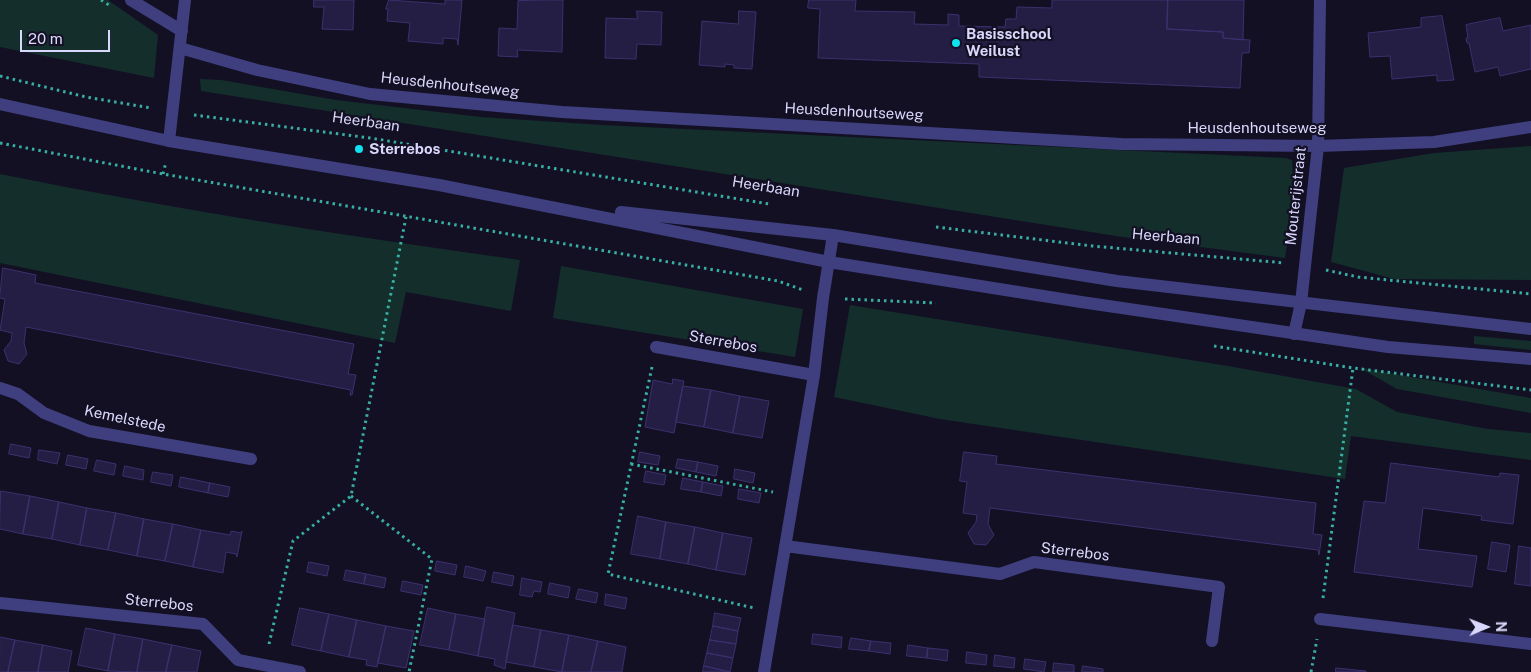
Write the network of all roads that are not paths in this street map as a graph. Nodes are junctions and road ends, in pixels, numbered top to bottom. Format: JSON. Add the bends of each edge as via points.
{"nodes":[{"id":1,"x":131,"y":0,"type":"edge"},
{"id":2,"x":185,"y":0,"type":"edge"},
{"id":3,"x":1320,"y":0,"type":"edge"},
{"id":4,"x":182,"y":31,"type":"junction"},
{"id":5,"x":180,"y":48,"type":"junction"},
{"id":6,"x":0,"y":104,"type":"edge"},
{"id":7,"x":1531,"y":127,"type":"edge"},
{"id":8,"x":169,"y":141,"type":"junction"},
{"id":9,"x":1318,"y":146,"type":"junction"},
{"id":10,"x":544,"y":204,"type":"junction"},
{"id":11,"x":834,"y":235,"type":"junction"},
{"id":12,"x":829,"y":262,"type":"junction"},
{"id":13,"x":1301,"y":303,"type":"junction"},
{"id":14,"x":1531,"y":328,"type":"edge"},
{"id":15,"x":1294,"y":334,"type":"junction"},
{"id":16,"x":656,"y":347,"type":"road end"},
{"id":17,"x":1531,"y":359,"type":"edge"},
{"id":18,"x":814,"y":375,"type":"junction"},
{"id":19,"x":0,"y":388,"type":"edge"},
{"id":20,"x":251,"y":459,"type":"dead end"},
{"id":21,"x":785,"y":546,"type":"junction"},
{"id":22,"x":0,"y":603,"type":"edge"},
{"id":23,"x":1320,"y":619,"type":"road end"},
{"id":24,"x":1212,"y":641,"type":"dead end"},
{"id":25,"x":1531,"y":644,"type":"edge"},
{"id":26,"x":300,"y":672,"type":"edge"},
{"id":27,"x":764,"y":672,"type":"edge"}],
"edges":[{"from":1,"to":4,"type":"street"},
{"from":2,"to":4,"type":"street"},
{"from":3,"to":9,"type":"street","name":"Mouterijstraat"},
{"from":4,"to":5,"type":"street"},
{"from":5,"to":8,"type":"street"},
{"from":5,"to":9,"type":"street","name":"Heusdenhoutseweg","via":[[257,70],[370,94],[562,112],[1121,144]]},
{"from":6,"to":8,"type":"street"},
{"from":7,"to":9,"type":"street","name":"Heusdenhoutseweg","via":[[1434,142]]},
{"from":8,"to":10,"type":"street"},
{"from":9,"to":13,"type":"street","name":"Mouterijstraat"},
{"from":10,"to":11,"type":"street"},
{"from":10,"to":12,"type":"street"},
{"from":11,"to":12,"type":"street"},
{"from":11,"to":13,"type":"street","via":[[1086,276]]},
{"from":12,"to":15,"type":"street"},
{"from":12,"to":18,"type":"street"},
{"from":13,"to":14,"type":"street"},
{"from":13,"to":15,"type":"street","name":"Mouterijstraat"},
{"from":15,"to":17,"type":"street","via":[[1388,347]]},
{"from":16,"to":18,"type":"street","name":"Sterrebos"},
{"from":18,"to":21,"type":"street"},
{"from":19,"to":20,"type":"street","name":"Kemelstede","via":[[18,394],[44,413],[90,431]]},
{"from":21,"to":24,"type":"street","name":"Sterrebos","via":[[1000,574],[1034,562],[1219,588]]},
{"from":21,"to":27,"type":"street"},
{"from":22,"to":26,"type":"street","name":"Sterrebos","via":[[203,624],[238,660]]},
{"from":23,"to":25,"type":"street"}]}
